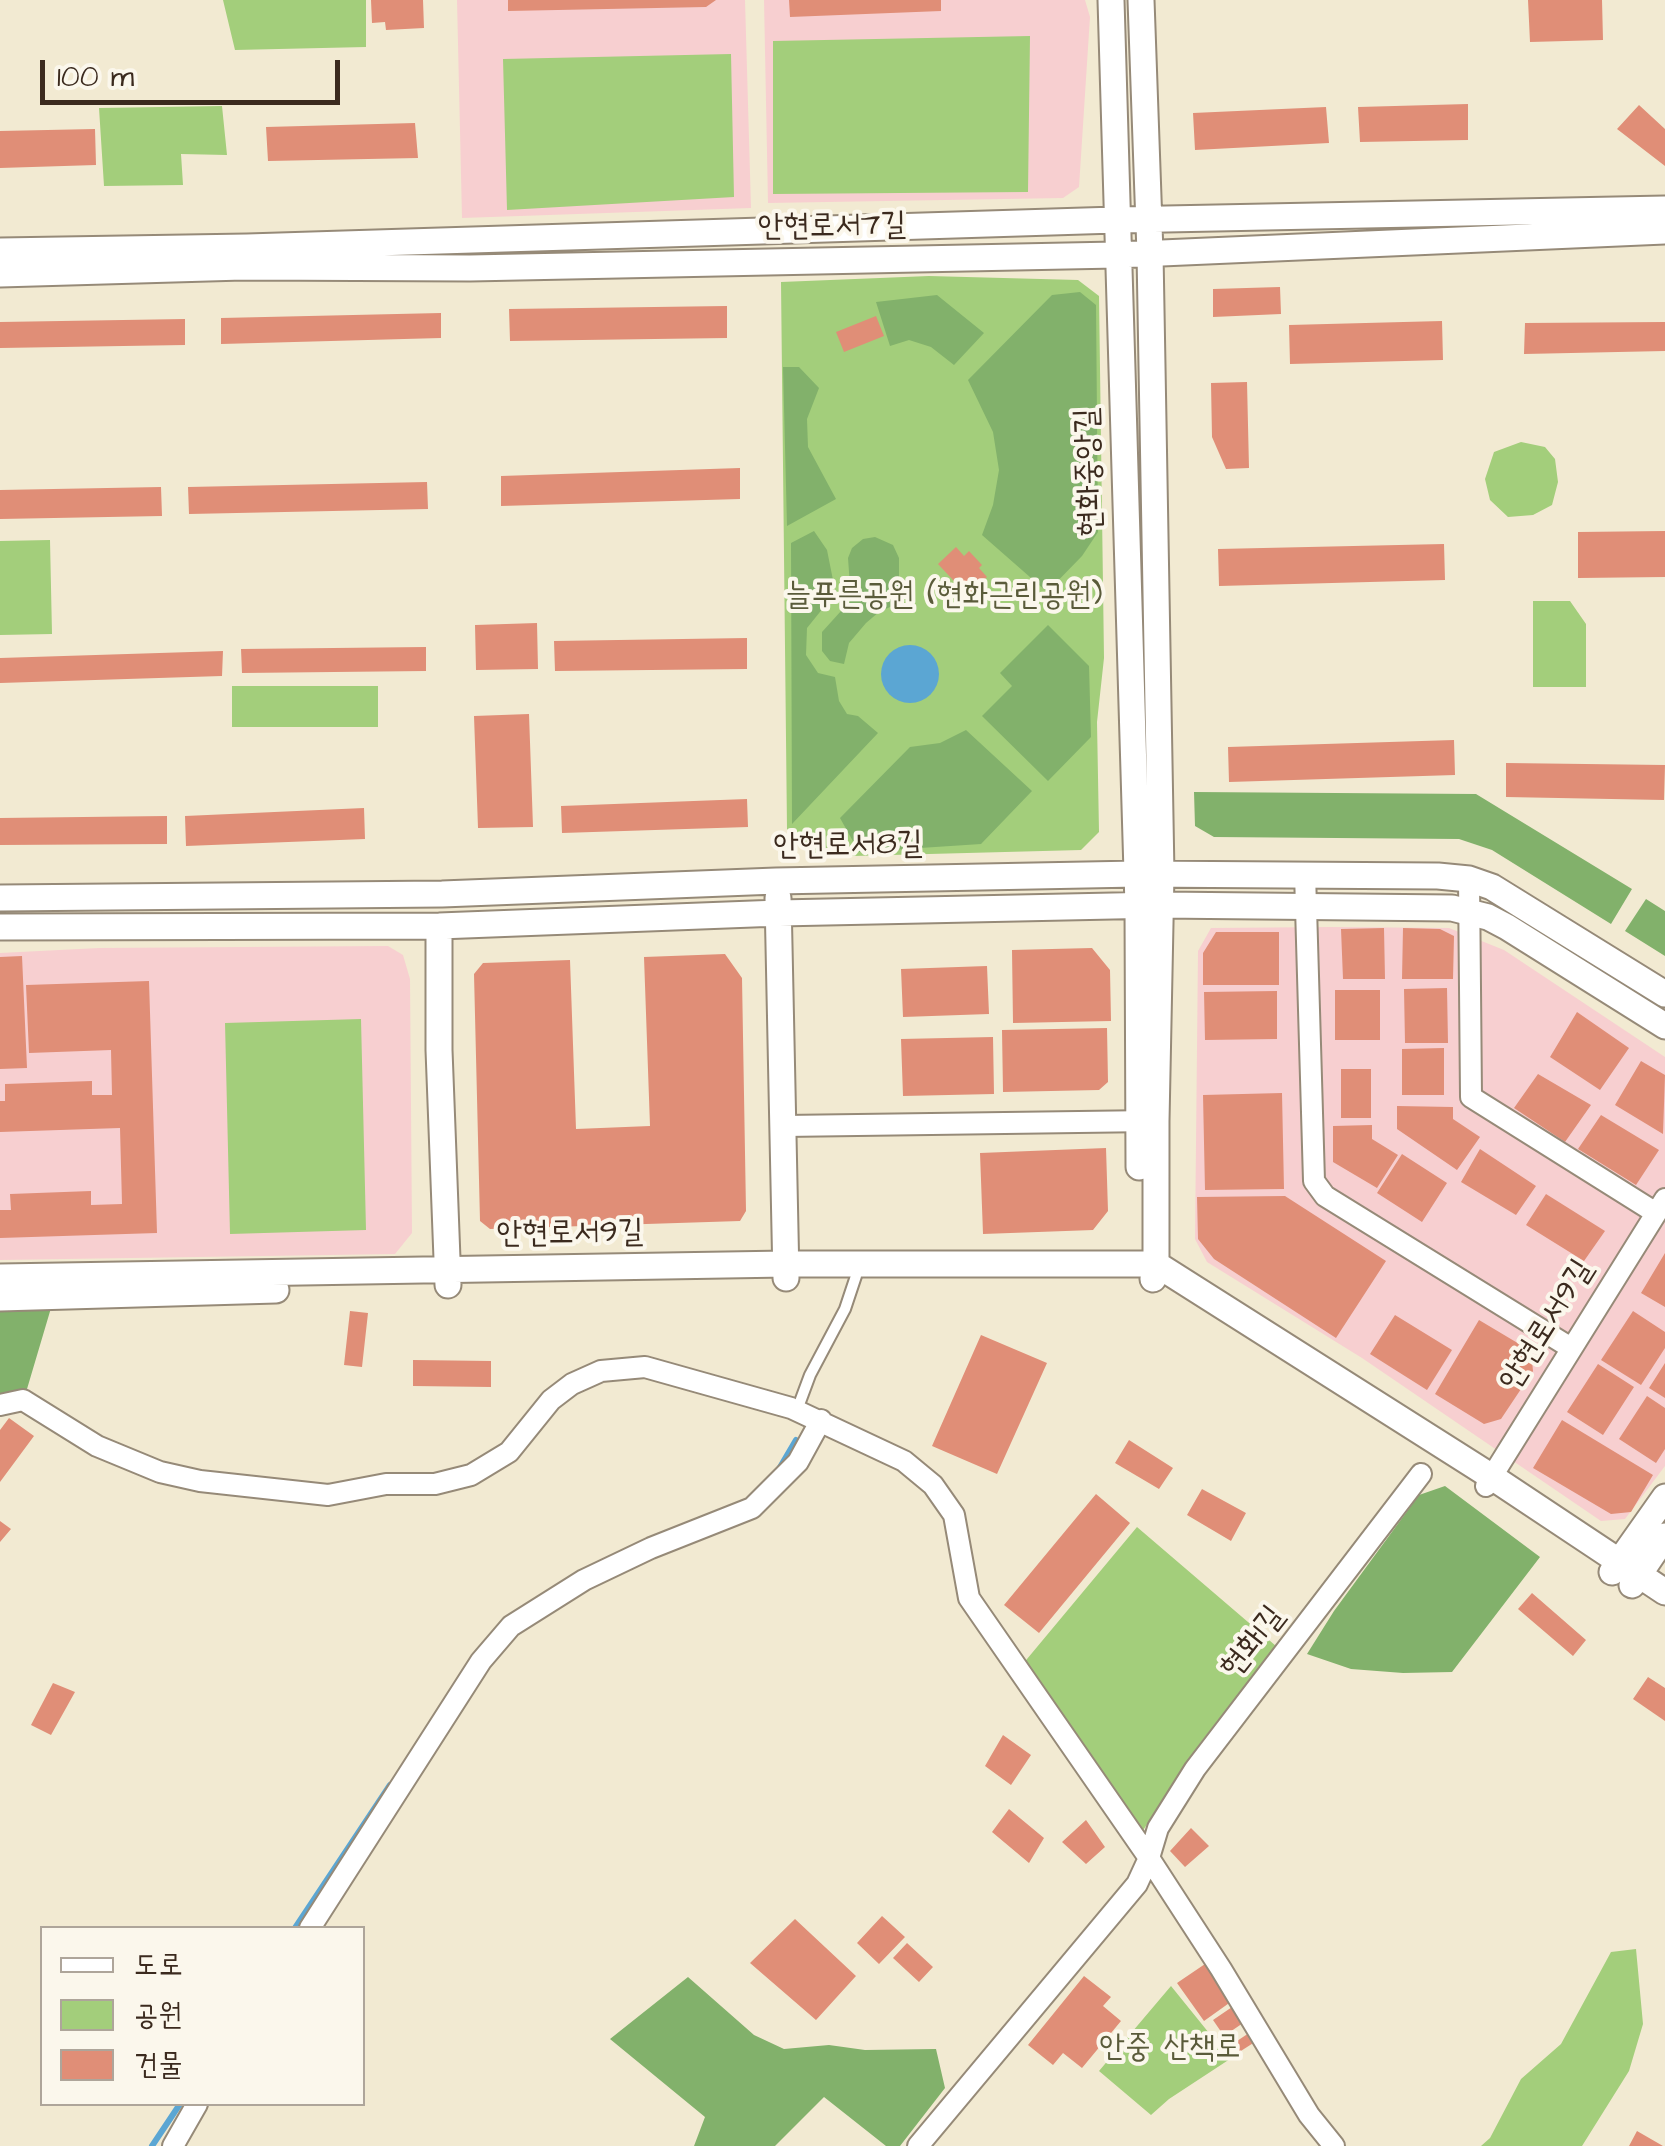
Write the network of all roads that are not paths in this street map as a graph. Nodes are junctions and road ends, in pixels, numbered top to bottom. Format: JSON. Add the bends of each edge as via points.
{"nodes":[{"id":1,"x":1111,"y":0,"type":"edge"},
{"id":2,"x":1141,"y":0,"type":"edge"},
{"id":3,"x":1665,"y":209,"type":"edge"},
{"id":4,"x":1116,"y":220,"type":"junction"},
{"id":5,"x":1149,"y":220,"type":"junction"},
{"id":6,"x":1665,"y":231,"type":"edge"},
{"id":7,"x":0,"y":251,"type":"edge"},
{"id":8,"x":1150,"y":252,"type":"junction"},
{"id":9,"x":1116,"y":254,"type":"junction"},
{"id":10,"x":245,"y":257,"type":"junction"},
{"id":11,"x":0,"y":274,"type":"edge"},
{"id":12,"x":1149,"y":874,"type":"junction"},
{"id":13,"x":1305,"y":874,"type":"junction"},
{"id":14,"x":1470,"y":879,"type":"junction"},
{"id":15,"x":776,"y":881,"type":"junction"},
{"id":16,"x":0,"y":898,"type":"edge"},
{"id":17,"x":1306,"y":904,"type":"junction"},
{"id":18,"x":1150,"y":906,"type":"junction"},
{"id":19,"x":1469,"y":912,"type":"junction"},
{"id":20,"x":779,"y":913,"type":"junction"},
{"id":21,"x":439,"y":926,"type":"junction"},
{"id":22,"x":0,"y":927,"type":"edge"},
{"id":23,"x":1665,"y":994,"type":"edge"},
{"id":24,"x":1665,"y":1026,"type":"edge"},
{"id":25,"x":1147,"y":1121,"type":"junction"},
{"id":26,"x":784,"y":1126,"type":"junction"},
{"id":27,"x":1660,"y":1206,"type":"edge"},
{"id":28,"x":786,"y":1271,"type":"junction"},
{"id":29,"x":1148,"y":1271,"type":"junction"},
{"id":30,"x":856,"y":1276,"type":"junction"},
{"id":31,"x":0,"y":1277,"type":"edge"},
{"id":32,"x":447,"y":1278,"type":"junction"},
{"id":33,"x":0,"y":1298,"type":"edge"},
{"id":34,"x":1572,"y":1348,"type":"junction"},
{"id":35,"x":0,"y":1406,"type":"edge"},
{"id":36,"x":797,"y":1410,"type":"junction"},
{"id":37,"x":821,"y":1420,"type":"junction"},
{"id":38,"x":1421,"y":1474,"type":"dead end"},
{"id":39,"x":1489,"y":1482,"type":"junction"},
{"id":40,"x":1665,"y":1497,"type":"edge"},
{"id":41,"x":1665,"y":1536,"type":"edge"},
{"id":42,"x":1626,"y":1573,"type":"junction"},
{"id":43,"x":1665,"y":1592,"type":"edge"},
{"id":44,"x":1665,"y":1607,"type":"edge"},
{"id":45,"x":1150,"y":1858,"type":"junction"},
{"id":46,"x":311,"y":1926,"type":"edge"},
{"id":47,"x":196,"y":2106,"type":"edge"},
{"id":48,"x":173,"y":2146,"type":"edge"},
{"id":49,"x":918,"y":2146,"type":"edge"},
{"id":50,"x":1334,"y":2146,"type":"edge"}],
"edges":[{"from":1,"to":4,"type":"street","name":"현화중앙길"},
{"from":2,"to":5,"type":"street"},
{"from":3,"to":5,"type":"street","name":"안현로서7길"},
{"from":4,"to":5,"type":"street","name":"안현로서7길"},
{"from":4,"to":9,"type":"street","name":"현화중앙길"},
{"from":4,"to":10,"type":"street","name":"안현로서7길"},
{"from":5,"to":8,"type":"street"},
{"from":6,"to":8,"type":"street","name":"안현로서7길"},
{"from":7,"to":10,"type":"street","name":"안현로서7길"},
{"from":8,"to":9,"type":"street","name":"안현로서7길"},
{"from":8,"to":12,"type":"street"},
{"from":9,"to":10,"type":"street","name":"안현로서7길","via":[[470,268]]},
{"from":9,"to":12,"type":"street","name":"현화중앙길"},
{"from":10,"to":11,"type":"street","name":"안현로서7길"},
{"from":12,"to":13,"type":"street","name":"안현로서8길"},
{"from":12,"to":15,"type":"street","name":"안현로서8길"},
{"from":12,"to":18,"type":"street","name":"현화중앙길"},
{"from":13,"to":14,"type":"street","name":"안현로서8길"},
{"from":13,"to":17,"type":"street"},
{"from":14,"to":19,"type":"street"},
{"from":14,"to":23,"type":"street","name":"안현로서8길"},
{"from":15,"to":16,"type":"street","name":"안현로서8길","via":[[442,894]]},
{"from":15,"to":20,"type":"street"},
{"from":17,"to":18,"type":"street","name":"안현로서8길"},
{"from":17,"to":19,"type":"street","name":"안현로서8길"},
{"from":17,"to":34,"type":"street","via":[[1314,1181],[1324,1196]]},
{"from":18,"to":20,"type":"street","name":"안현로서8길"},
{"from":18,"to":25,"type":"street","name":"현화중앙길"},
{"from":19,"to":24,"type":"street","name":"안현로서8길","via":[[1507,927]]},
{"from":19,"to":27,"type":"street","via":[[1471,1097]]},
{"from":20,"to":21,"type":"street","name":"안현로서8길"},
{"from":20,"to":26,"type":"street"},
{"from":21,"to":22,"type":"street","name":"안현로서8길"},
{"from":21,"to":32,"type":"street"},
{"from":25,"to":26,"type":"street"},
{"from":25,"to":29,"type":"street","name":"현화중앙길"},
{"from":26,"to":28,"type":"street"},
{"from":27,"to":34,"type":"street","name":"안현로서9길"},
{"from":28,"to":29,"type":"street","name":"안현로서9길"},
{"from":28,"to":30,"type":"street","name":"안현로서9길"},
{"from":28,"to":32,"type":"street","name":"안현로서9길"},
{"from":29,"to":30,"type":"street","name":"안현로서9길"},
{"from":29,"to":39,"type":"street"},
{"from":30,"to":36,"type":"lane"},
{"from":31,"to":32,"type":"street","name":"안현로서9길"},
{"from":32,"to":33,"type":"street","name":"안현로서9길"},
{"from":34,"to":39,"type":"street","name":"안현로서9길"},
{"from":35,"to":36,"type":"street","via":[[23,1400],[98,1446],[160,1472],[328,1495],[471,1475],[510,1452],[550,1400],[601,1371],[646,1367]]},
{"from":36,"to":37,"type":"street"},
{"from":37,"to":45,"type":"street","via":[[904,1461],[933,1485],[954,1515],[969,1598]]},
{"from":37,"to":46,"type":"street","via":[[798,1462],[752,1508],[584,1580],[511,1626],[481,1661]]},
{"from":38,"to":45,"type":"street","name":"현화1길","via":[[1195,1769],[1158,1828]]},
{"from":39,"to":42,"type":"street"},
{"from":40,"to":42,"type":"street"},
{"from":41,"to":42,"type":"street"},
{"from":42,"to":43,"type":"street"},
{"from":42,"to":44,"type":"street"},
{"from":45,"to":49,"type":"street","name":"현화1길","via":[[1125,1898]]},
{"from":45,"to":50,"type":"street"},
{"from":47,"to":48,"type":"street"}]}
